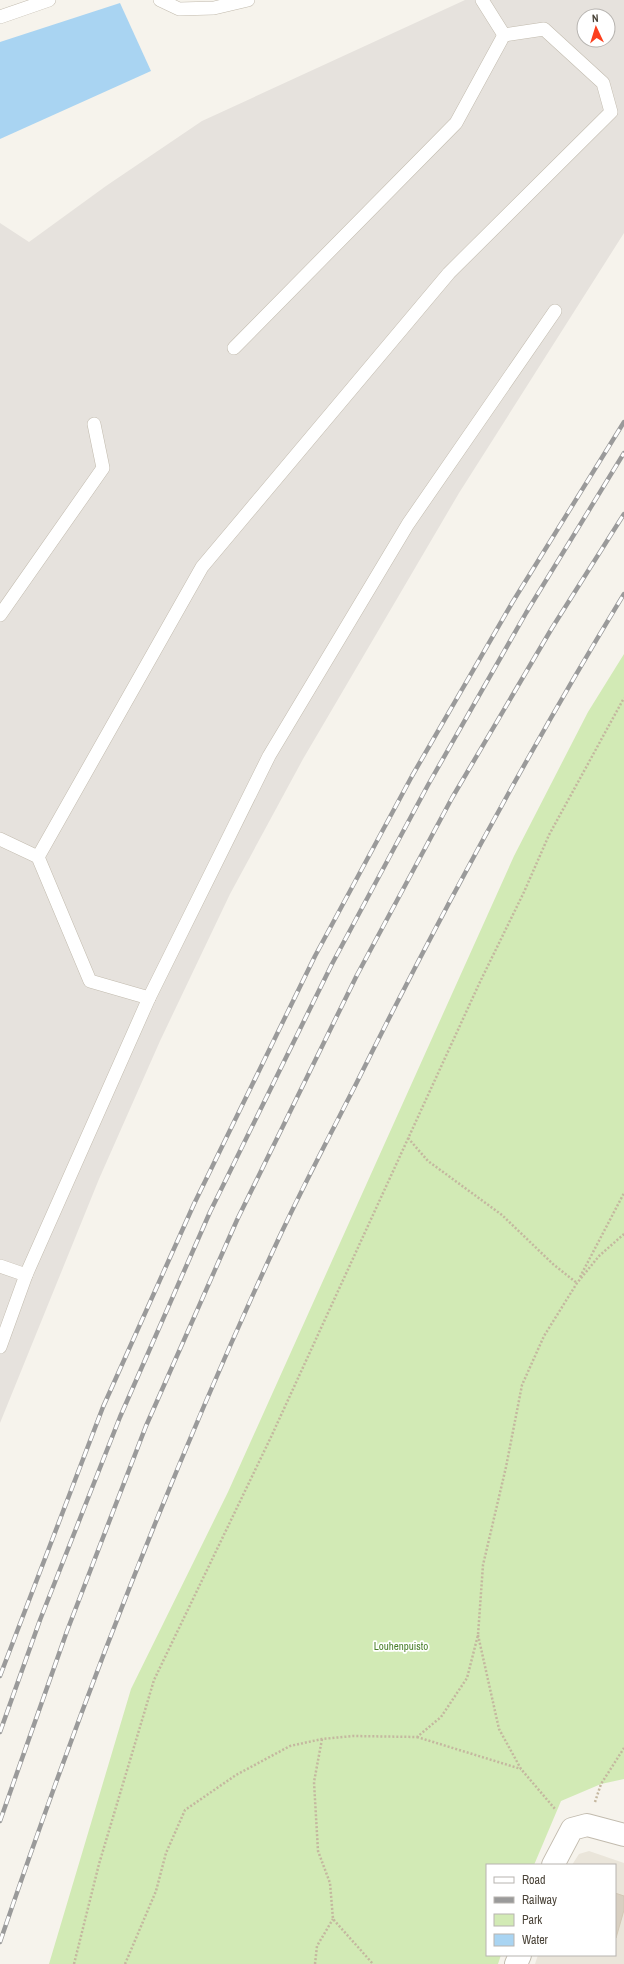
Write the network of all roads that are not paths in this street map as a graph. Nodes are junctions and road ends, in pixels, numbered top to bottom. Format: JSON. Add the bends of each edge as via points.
{"nodes":[{"id":1,"x":49,"y":0,"type":"edge"},
{"id":2,"x":160,"y":0,"type":"edge"},
{"id":3,"x":248,"y":0,"type":"edge"},
{"id":4,"x":482,"y":0,"type":"edge"},
{"id":5,"x":0,"y":17,"type":"edge"},
{"id":6,"x":504,"y":35,"type":"junction"},
{"id":7,"x":555,"y":311,"type":"dead end"},
{"id":8,"x":234,"y":348,"type":"dead end"},
{"id":9,"x":94,"y":424,"type":"dead end"},
{"id":10,"x":0,"y":615,"type":"edge"},
{"id":11,"x":0,"y":839,"type":"edge"},
{"id":12,"x":38,"y":857,"type":"junction"},
{"id":13,"x":149,"y":998,"type":"junction"},
{"id":14,"x":0,"y":1266,"type":"edge"},
{"id":15,"x":26,"y":1275,"type":"junction"},
{"id":16,"x":0,"y":1347,"type":"edge"},
{"id":17,"x":619,"y":1833,"type":"edge"},
{"id":18,"x":554,"y":1864,"type":"edge"}],
"edges":[{"from":1,"to":5,"type":"lane"},
{"from":2,"to":3,"type":"lane","via":[[179,9],[214,8]]},
{"from":4,"to":6,"type":"lane"},
{"from":6,"to":8,"type":"lane","via":[[456,123]]},
{"from":6,"to":12,"type":"lane","via":[[544,29],[604,83],[611,112],[449,273],[202,567]]},
{"from":7,"to":13,"type":"lane","via":[[408,524],[269,756]]},
{"from":9,"to":10,"type":"lane","via":[[103,468]]},
{"from":11,"to":12,"type":"lane"},
{"from":12,"to":13,"type":"lane","via":[[90,981]]},
{"from":13,"to":15,"type":"lane"},
{"from":14,"to":15,"type":"lane"},
{"from":15,"to":16,"type":"lane"},
{"from":17,"to":18,"type":"street","via":[[579,1827]]}]}
